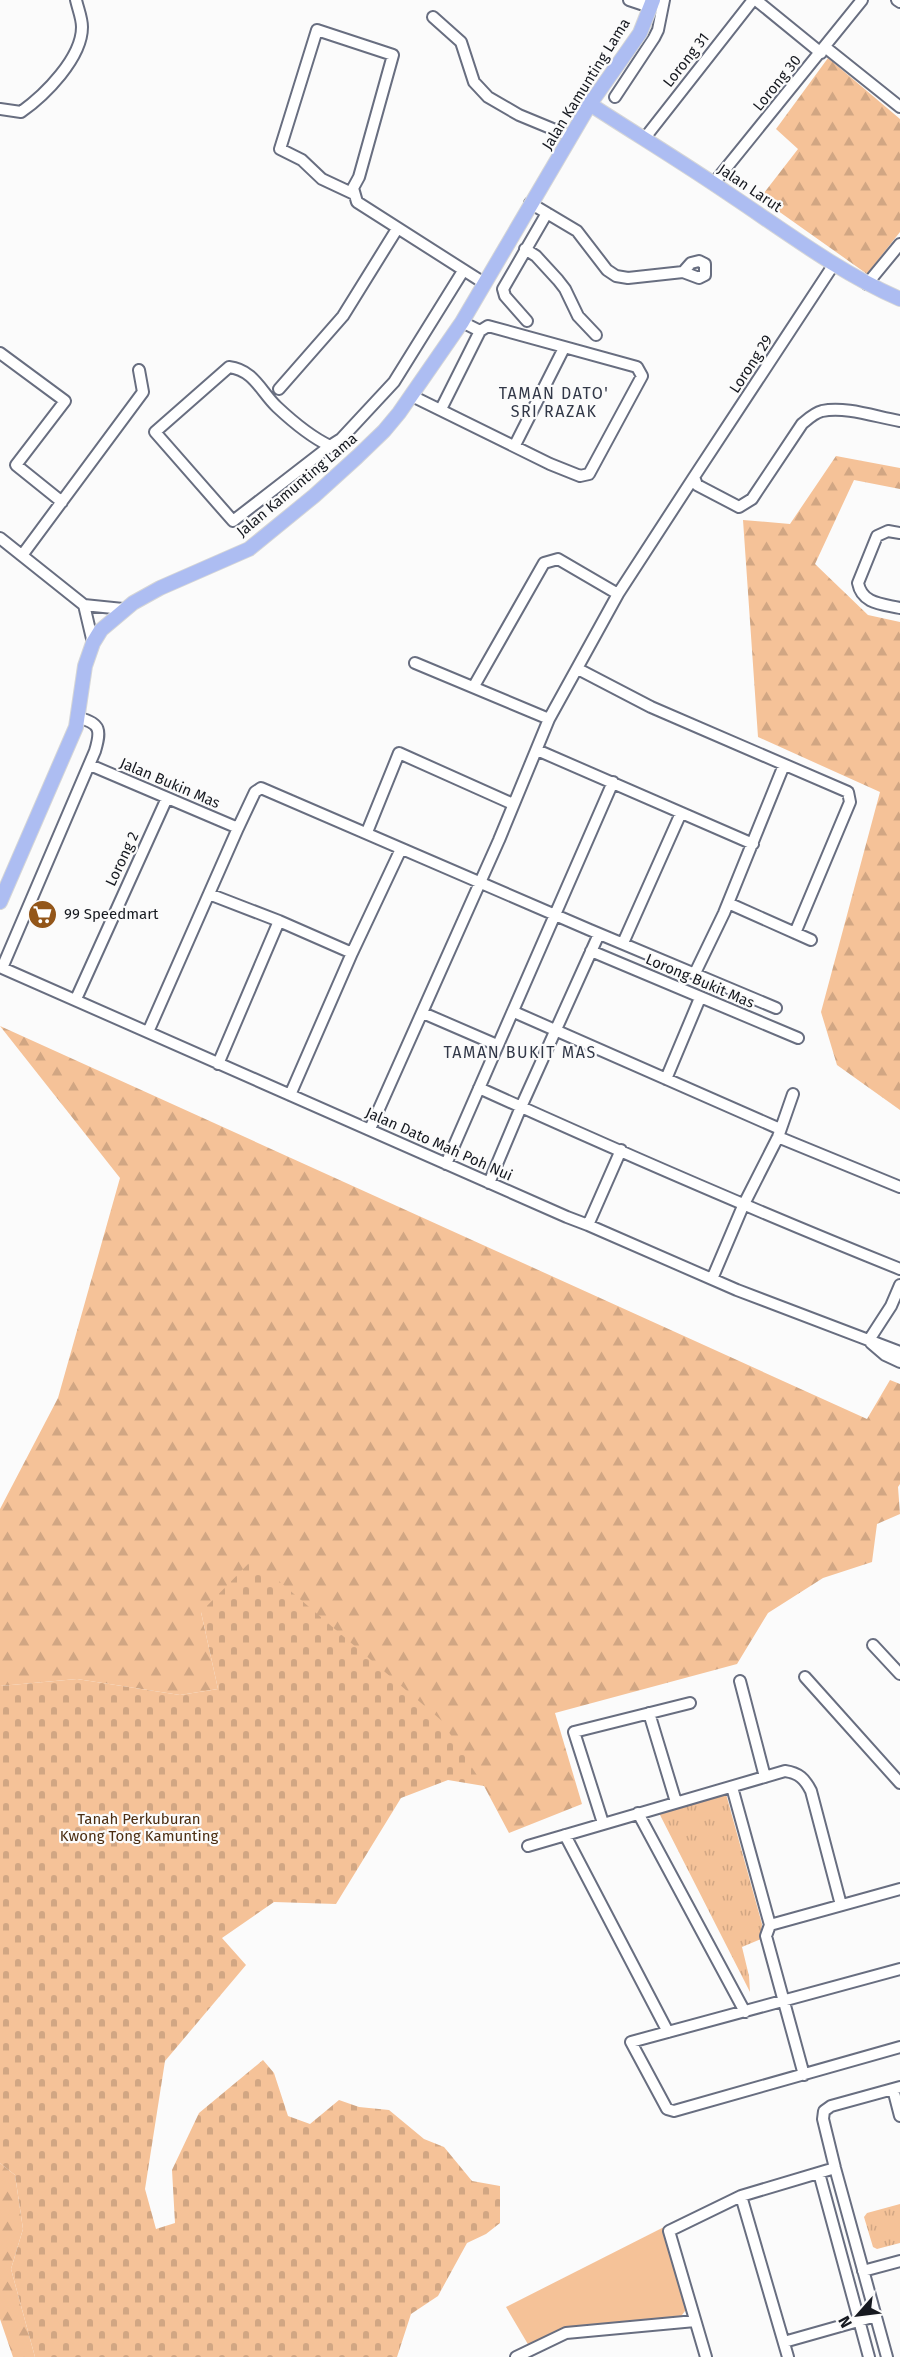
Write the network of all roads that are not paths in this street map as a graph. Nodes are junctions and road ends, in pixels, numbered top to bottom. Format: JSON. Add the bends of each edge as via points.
{"nodes":[{"id":1,"x":76,"y":0,"type":"edge"},
{"id":2,"x":628,"y":0,"type":"edge"},
{"id":3,"x":664,"y":0,"type":"edge"},
{"id":4,"x":755,"y":0,"type":"edge"},
{"id":5,"x":862,"y":0,"type":"edge"},
{"id":6,"x":648,"y":5,"type":"edge"},
{"id":7,"x":433,"y":17,"type":"dead end"},
{"id":8,"x":823,"y":50,"type":"junction"},
{"id":9,"x":615,"y":98,"type":"dead end"},
{"id":10,"x":587,"y":102,"type":"junction"},
{"id":11,"x":900,"y":107,"type":"edge"},
{"id":12,"x":0,"y":109,"type":"edge"},
{"id":13,"x":565,"y":134,"type":"junction"},
{"id":14,"x":644,"y":139,"type":"junction"},
{"id":15,"x":542,"y":183,"type":"junction"},
{"id":16,"x":714,"y":183,"type":"junction"},
{"id":17,"x":354,"y":194,"type":"junction"},
{"id":18,"x":530,"y":203,"type":"junction"},
{"id":19,"x":547,"y":213,"type":"junction"},
{"id":20,"x":397,"y":229,"type":"junction"},
{"id":21,"x":900,"y":244,"type":"edge"},
{"id":22,"x":525,"y":249,"type":"junction"},
{"id":23,"x":834,"y":264,"type":"junction"},
{"id":24,"x":463,"y":271,"type":"junction"},
{"id":25,"x":683,"y":273,"type":"dead end"},
{"id":26,"x":484,"y":283,"type":"junction"},
{"id":27,"x":867,"y":284,"type":"junction"},
{"id":28,"x":900,"y":299,"type":"edge"},
{"id":29,"x":526,"y":321,"type":"dead end"},
{"id":30,"x":462,"y":322,"type":"junction"},
{"id":31,"x":480,"y":331,"type":"junction"},
{"id":32,"x":596,"y":335,"type":"dead end"},
{"id":33,"x":564,"y":348,"type":"junction"},
{"id":34,"x":0,"y":352,"type":"edge"},
{"id":35,"x":139,"y":370,"type":"dead end"},
{"id":36,"x":279,"y":389,"type":"dead end"},
{"id":37,"x":412,"y":396,"type":"junction"},
{"id":38,"x":441,"y":409,"type":"junction"},
{"id":39,"x":900,"y":422,"type":"edge"},
{"id":40,"x":514,"y":445,"type":"junction"},
{"id":41,"x":330,"y":446,"type":"junction"},
{"id":42,"x":694,"y":479,"type":"junction"},
{"id":43,"x":62,"y":502,"type":"junction"},
{"id":44,"x":900,"y":533,"type":"edge"},
{"id":45,"x":0,"y":538,"type":"edge"},
{"id":46,"x":23,"y":554,"type":"junction"},
{"id":47,"x":618,"y":594,"type":"junction"},
{"id":48,"x":84,"y":605,"type":"junction"},
{"id":49,"x":900,"y":608,"type":"edge"},
{"id":50,"x":123,"y":609,"type":"junction"},
{"id":51,"x":93,"y":643,"type":"junction"},
{"id":52,"x":415,"y":663,"type":"dead end"},
{"id":53,"x":578,"y":669,"type":"junction"},
{"id":54,"x":474,"y":687,"type":"junction"},
{"id":55,"x":79,"y":718,"type":"junction"},
{"id":56,"x":549,"y":719,"type":"junction"},
{"id":57,"x":537,"y":750,"type":"junction"},
{"id":58,"x":90,"y":765,"type":"junction"},
{"id":59,"x":784,"y":765,"type":"junction"},
{"id":60,"x":613,"y":782,"type":"junction"},
{"id":61,"x":167,"y":798,"type":"junction"},
{"id":62,"x":513,"y":804,"type":"junction"},
{"id":63,"x":681,"y":813,"type":"junction"},
{"id":64,"x":238,"y":828,"type":"junction"},
{"id":65,"x":367,"y":832,"type":"junction"},
{"id":66,"x":753,"y":844,"type":"junction"},
{"id":67,"x":402,"y":849,"type":"junction"},
{"id":68,"x":480,"y":882,"type":"junction"},
{"id":69,"x":209,"y":894,"type":"junction"},
{"id":70,"x":0,"y":902,"type":"edge"},
{"id":71,"x":728,"y":903,"type":"junction"},
{"id":72,"x":554,"y":915,"type":"junction"},
{"id":73,"x":279,"y":921,"type":"junction"},
{"id":74,"x":795,"y":933,"type":"junction"},
{"id":75,"x":599,"y":934,"type":"junction"},
{"id":76,"x":811,"y":940,"type":"dead end"},
{"id":77,"x":623,"y":943,"type":"junction"},
{"id":78,"x":591,"y":951,"type":"junction"},
{"id":79,"x":352,"y":953,"type":"junction"},
{"id":80,"x":1,"y":967,"type":"edge"},
{"id":81,"x":695,"y":973,"type":"junction"},
{"id":82,"x":700,"y":998,"type":"junction"},
{"id":83,"x":76,"y":999,"type":"junction"},
{"id":84,"x":776,"y":1008,"type":"dead end"},
{"id":85,"x":513,"y":1012,"type":"junction"},
{"id":86,"x":423,"y":1013,"type":"junction"},
{"id":87,"x":556,"y":1029,"type":"junction"},
{"id":88,"x":147,"y":1032,"type":"junction"},
{"id":89,"x":798,"y":1038,"type":"dead end"},
{"id":90,"x":497,"y":1045,"type":"junction"},
{"id":91,"x":218,"y":1064,"type":"junction"},
{"id":92,"x":666,"y":1079,"type":"junction"},
{"id":93,"x":479,"y":1088,"type":"junction"},
{"id":94,"x":793,"y":1094,"type":"dead end"},
{"id":95,"x":290,"y":1095,"type":"junction"},
{"id":96,"x":520,"y":1107,"type":"junction"},
{"id":97,"x":370,"y":1129,"type":"junction"},
{"id":98,"x":779,"y":1133,"type":"junction"},
{"id":99,"x":621,"y":1150,"type":"junction"},
{"id":100,"x":446,"y":1164,"type":"junction"},
{"id":101,"x":489,"y":1183,"type":"junction"},
{"id":102,"x":900,"y":1187,"type":"edge"},
{"id":103,"x":743,"y":1206,"type":"junction"},
{"id":104,"x":588,"y":1225,"type":"junction"},
{"id":105,"x":900,"y":1269,"type":"edge"},
{"id":106,"x":712,"y":1279,"type":"junction"},
{"id":107,"x":900,"y":1285,"type":"edge"},
{"id":108,"x":868,"y":1340,"type":"junction"},
{"id":109,"x":900,"y":1352,"type":"edge"},
{"id":110,"x":900,"y":1362,"type":"edge"},
{"id":111,"x":873,"y":1645,"type":"dead end"},
{"id":112,"x":900,"y":1674,"type":"edge"},
{"id":113,"x":805,"y":1677,"type":"dead end"},
{"id":114,"x":740,"y":1681,"type":"dead end"},
{"id":115,"x":690,"y":1703,"type":"dead end"},
{"id":116,"x":649,"y":1713,"type":"junction"},
{"id":117,"x":765,"y":1777,"type":"junction"},
{"id":118,"x":900,"y":1783,"type":"edge"},
{"id":119,"x":732,"y":1787,"type":"junction"},
{"id":120,"x":676,"y":1802,"type":"junction"},
{"id":121,"x":638,"y":1813,"type":"junction"},
{"id":122,"x":603,"y":1823,"type":"junction"},
{"id":123,"x":565,"y":1835,"type":"junction"},
{"id":124,"x":528,"y":1846,"type":"dead end"},
{"id":125,"x":900,"y":1889,"type":"edge"},
{"id":126,"x":841,"y":1905,"type":"junction"},
{"id":127,"x":770,"y":1926,"type":"junction"},
{"id":128,"x":900,"y":1969,"type":"edge"},
{"id":129,"x":783,"y":2001,"type":"junction"},
{"id":130,"x":745,"y":2012,"type":"junction"},
{"id":131,"x":668,"y":2032,"type":"junction"},
{"id":132,"x":900,"y":2046,"type":"edge"},
{"id":133,"x":804,"y":2074,"type":"junction"},
{"id":134,"x":896,"y":2088,"type":"edge"},
{"id":135,"x":900,"y":2116,"type":"edge"},
{"id":136,"x":835,"y":2168,"type":"junction"},
{"id":137,"x":819,"y":2173,"type":"junction"},
{"id":138,"x":741,"y":2196,"type":"junction"},
{"id":139,"x":900,"y":2261,"type":"edge"},
{"id":140,"x":863,"y":2271,"type":"junction"},
{"id":141,"x":876,"y":2316,"type":"junction"},
{"id":142,"x":859,"y":2320,"type":"junction"},
{"id":143,"x":695,"y":2321,"type":"junction"},
{"id":144,"x":784,"y":2342,"type":"junction"},
{"id":145,"x":540,"y":2344,"type":"junction"},
{"id":146,"x":516,"y":2357,"type":"edge"},
{"id":147,"x":542,"y":2357,"type":"edge"},
{"id":148,"x":706,"y":2357,"type":"edge"},
{"id":149,"x":788,"y":2357,"type":"edge"},
{"id":150,"x":869,"y":2357,"type":"edge"},
{"id":151,"x":887,"y":2357,"type":"edge"}],
"edges":[{"from":1,"to":12,"type":"street","via":[[82,26],[73,59],[38,100],[21,112]]},
{"from":2,"to":6,"type":"street"},
{"from":3,"to":9,"type":"street","via":[[658,30]]},
{"from":4,"to":8,"type":"street"},
{"from":4,"to":14,"type":"street","name":"Lorong 31"},
{"from":5,"to":8,"type":"street","name":"Lorong 30"},
{"from":6,"to":10,"type":"main road","name":"Jalan Kamunting Lama","via":[[631,48]]},
{"from":7,"to":13,"type":"street","via":[[461,42],[474,82],[488,98]]},
{"from":8,"to":11,"type":"street"},
{"from":8,"to":16,"type":"street","name":"Lorong 30"},
{"from":10,"to":13,"type":"main road","name":"Jalan Kamunting Lama"},
{"from":10,"to":14,"type":"main road","name":"Jalan Larut"},
{"from":10,"to":15,"type":"main road","name":"Jalan Kamunting Lama"},
{"from":13,"to":15,"type":"main road","name":"Jalan Kamunting Lama"},
{"from":14,"to":16,"type":"main road","name":"Jalan Larut"},
{"from":15,"to":18,"type":"main road","name":"Jalan Kamunting Lama"},
{"from":16,"to":23,"type":"main road","name":"Jalan Larut"},
{"from":17,"to":17,"type":"street","via":[[393,55],[317,30],[280,148],[302,160],[322,179]]},
{"from":17,"to":20,"type":"street","via":[[357,202]]},
{"from":18,"to":19,"type":"street"},
{"from":18,"to":26,"type":"main road","name":"Jalan Kamunting Lama"},
{"from":19,"to":22,"type":"street"},
{"from":19,"to":25,"type":"street","via":[[577,231],[616,276]]},
{"from":20,"to":24,"type":"street"},
{"from":20,"to":36,"type":"street","via":[[343,316]]},
{"from":21,"to":27,"type":"street"},
{"from":22,"to":29,"type":"street","via":[[505,282],[503,293]]},
{"from":22,"to":32,"type":"street","via":[[558,280],[578,316]]},
{"from":23,"to":27,"type":"main road","name":"Jalan Larut"},
{"from":23,"to":42,"type":"street","name":"Lorong 29"},
{"from":24,"to":26,"type":"street"},
{"from":24,"to":41,"type":"street","via":[[394,382]]},
{"from":26,"to":30,"type":"main road","name":"Jalan Kamunting Lama"},
{"from":27,"to":28,"type":"main road","name":"Jalan Larut"},
{"from":30,"to":31,"type":"street"},
{"from":30,"to":37,"type":"main road","name":"Jalan Kamunting Lama"},
{"from":31,"to":33,"type":"street","via":[[488,326]]},
{"from":31,"to":38,"type":"street"},
{"from":33,"to":40,"type":"street"},
{"from":33,"to":40,"type":"street","via":[[638,367],[642,376],[589,474],[580,476]]},
{"from":34,"to":43,"type":"street","via":[[65,401],[16,465]]},
{"from":35,"to":43,"type":"street","via":[[143,392]]},
{"from":37,"to":38,"type":"street"},
{"from":37,"to":50,"type":"main road","name":"Jalan Kamunting Lama","via":[[371,444],[261,540]]},
{"from":38,"to":40,"type":"street"},
{"from":39,"to":42,"type":"street","via":[[844,411],[813,415],[802,424],[752,499],[739,507],[697,485]]},
{"from":41,"to":41,"type":"street","via":[[276,406],[241,368],[229,366],[155,432],[234,521]]},
{"from":42,"to":47,"type":"street","name":"Lorong 29"},
{"from":43,"to":46,"type":"street"},
{"from":44,"to":49,"type":"street","via":[[888,531],[877,536],[858,583],[864,597]]},
{"from":45,"to":46,"type":"street"},
{"from":46,"to":48,"type":"street"},
{"from":47,"to":53,"type":"street","name":"Lorong 29"},
{"from":47,"to":54,"type":"street","via":[[558,559],[544,563]]},
{"from":48,"to":50,"type":"street"},
{"from":48,"to":51,"type":"street"},
{"from":50,"to":51,"type":"main road","name":"Jalan Kamunting Lama"},
{"from":51,"to":55,"type":"main road","name":"Jalan Kamunting Lama","via":[[85,666]]},
{"from":52,"to":54,"type":"street"},
{"from":53,"to":56,"type":"street","name":"Lorong 29"},
{"from":53,"to":59,"type":"street","via":[[651,707]]},
{"from":54,"to":56,"type":"street"},
{"from":55,"to":58,"type":"street","via":[[93,722],[98,729]]},
{"from":55,"to":70,"type":"main road","name":"Jalan Kamunting Lama"},
{"from":56,"to":57,"type":"street","name":"Lorong 29"},
{"from":57,"to":60,"type":"street"},
{"from":57,"to":62,"type":"street","name":"Lorong 29"},
{"from":58,"to":61,"type":"street","name":"Jalan Bukin Mas"},
{"from":58,"to":80,"type":"street"},
{"from":59,"to":66,"type":"street"},
{"from":59,"to":74,"type":"street","via":[[848,792],[850,797]]},
{"from":60,"to":63,"type":"street"},
{"from":60,"to":72,"type":"street"},
{"from":61,"to":64,"type":"street","name":"Jalan Bukin Mas"},
{"from":61,"to":83,"type":"street","name":"Lorong 2"},
{"from":62,"to":65,"type":"street","via":[[399,753]]},
{"from":62,"to":68,"type":"street","name":"Lorong 29"},
{"from":63,"to":66,"type":"street"},
{"from":63,"to":77,"type":"street"},
{"from":64,"to":65,"type":"street","via":[[255,792],[261,788]]},
{"from":64,"to":69,"type":"street"},
{"from":65,"to":67,"type":"street"},
{"from":66,"to":71,"type":"street"},
{"from":67,"to":68,"type":"street"},
{"from":67,"to":79,"type":"street"},
{"from":68,"to":72,"type":"street"},
{"from":68,"to":86,"type":"street","name":"Lorong 29"},
{"from":69,"to":73,"type":"street"},
{"from":69,"to":88,"type":"street"},
{"from":71,"to":74,"type":"street"},
{"from":71,"to":81,"type":"street"},
{"from":72,"to":75,"type":"street"},
{"from":72,"to":85,"type":"street"},
{"from":73,"to":79,"type":"street"},
{"from":73,"to":91,"type":"street"},
{"from":74,"to":76,"type":"street"},
{"from":75,"to":77,"type":"street"},
{"from":75,"to":78,"type":"street"},
{"from":77,"to":81,"type":"street"},
{"from":78,"to":82,"type":"street","name":"Lorong Bukit Mas"},
{"from":78,"to":87,"type":"street"},
{"from":79,"to":95,"type":"street"},
{"from":80,"to":83,"type":"street","name":"Jalan Dato Mah Poh Nui"},
{"from":81,"to":84,"type":"street"},
{"from":82,"to":89,"type":"street","name":"Lorong Bukit Mas"},
{"from":82,"to":92,"type":"street"},
{"from":83,"to":88,"type":"street","name":"Jalan Dato Mah Poh Nui"},
{"from":85,"to":87,"type":"street"},
{"from":85,"to":90,"type":"street"},
{"from":86,"to":90,"type":"street"},
{"from":86,"to":97,"type":"street","name":"Lorong 29"},
{"from":87,"to":92,"type":"street"},
{"from":87,"to":96,"type":"street"},
{"from":88,"to":91,"type":"street","name":"Jalan Dato Mah Poh Nui"},
{"from":90,"to":93,"type":"street"},
{"from":91,"to":95,"type":"street","name":"Jalan Dato Mah Poh Nui"},
{"from":92,"to":98,"type":"street"},
{"from":93,"to":96,"type":"street"},
{"from":93,"to":100,"type":"street"},
{"from":94,"to":98,"type":"street"},
{"from":95,"to":97,"type":"street","name":"Jalan Dato Mah Poh Nui"},
{"from":96,"to":99,"type":"street"},
{"from":96,"to":101,"type":"street"},
{"from":97,"to":100,"type":"street","name":"Jalan Dato Mah Poh Nui"},
{"from":98,"to":102,"type":"street"},
{"from":98,"to":103,"type":"street"},
{"from":99,"to":103,"type":"street"},
{"from":99,"to":104,"type":"street"},
{"from":100,"to":101,"type":"street","name":"Jalan Dato Mah Poh Nui"},
{"from":101,"to":104,"type":"street","name":"Jalan Dato Mah Poh Nui"},
{"from":103,"to":105,"type":"street"},
{"from":103,"to":106,"type":"street"},
{"from":104,"to":106,"type":"street","name":"Jalan Dato Mah Poh Nui"},
{"from":106,"to":108,"type":"street","name":"Jalan Dato Mah Poh Nui"},
{"from":107,"to":108,"type":"street"},
{"from":108,"to":109,"type":"street","name":"Jalan Dato Mah Poh Nui"},
{"from":108,"to":110,"type":"street","name":"Jalan Dato Mah Poh Nui"},
{"from":111,"to":112,"type":"street"},
{"from":113,"to":118,"type":"street"},
{"from":114,"to":117,"type":"street"},
{"from":115,"to":116,"type":"street"},
{"from":116,"to":120,"type":"street"},
{"from":116,"to":122,"type":"street","via":[[574,1731]]},
{"from":117,"to":119,"type":"street"},
{"from":117,"to":126,"type":"street","via":[[785,1771],[801,1776],[807,1783]]},
{"from":119,"to":120,"type":"street"},
{"from":119,"to":127,"type":"street"},
{"from":120,"to":121,"type":"street"},
{"from":121,"to":122,"type":"street"},
{"from":121,"to":130,"type":"street"},
{"from":122,"to":123,"type":"street"},
{"from":123,"to":124,"type":"street"},
{"from":123,"to":131,"type":"street"},
{"from":125,"to":126,"type":"street"},
{"from":126,"to":127,"type":"street"},
{"from":127,"to":129,"type":"street","via":[[766,1936]]},
{"from":128,"to":129,"type":"street"},
{"from":129,"to":130,"type":"street"},
{"from":129,"to":133,"type":"street"},
{"from":130,"to":131,"type":"street"},
{"from":131,"to":133,"type":"street","via":[[631,2042],[667,2109]]},
{"from":132,"to":133,"type":"street"},
{"from":134,"to":135,"type":"street"},
{"from":134,"to":136,"type":"street","via":[[825,2111],[823,2119]]},
{"from":136,"to":137,"type":"street"},
{"from":136,"to":140,"type":"street"},
{"from":137,"to":138,"type":"street"},
{"from":137,"to":142,"type":"street"},
{"from":138,"to":143,"type":"street","via":[[669,2230]]},
{"from":138,"to":144,"type":"street"},
{"from":139,"to":140,"type":"street"},
{"from":140,"to":141,"type":"street"},
{"from":141,"to":142,"type":"street"},
{"from":141,"to":151,"type":"street"},
{"from":142,"to":144,"type":"street"},
{"from":142,"to":150,"type":"street"},
{"from":143,"to":145,"type":"street","via":[[566,2333]]},
{"from":143,"to":148,"type":"street"},
{"from":144,"to":149,"type":"street"},
{"from":145,"to":146,"type":"street"},
{"from":145,"to":147,"type":"street"}]}
